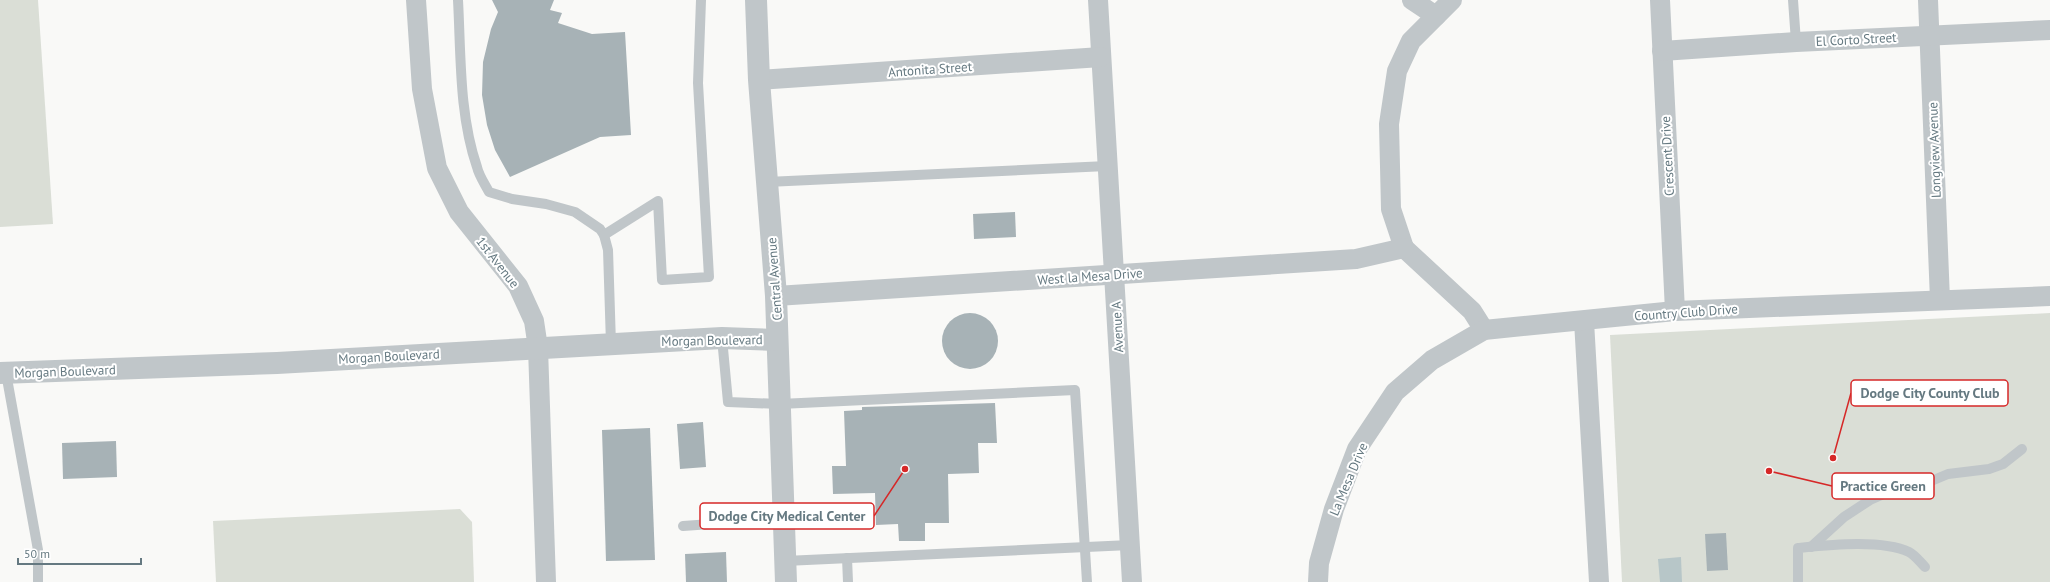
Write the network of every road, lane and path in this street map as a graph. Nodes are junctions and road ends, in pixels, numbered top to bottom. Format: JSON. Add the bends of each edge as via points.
{"nodes":[{"id":1,"x":416,"y":0,"type":"edge"},
{"id":2,"x":458,"y":0,"type":"edge"},
{"id":3,"x":701,"y":0,"type":"edge"},
{"id":4,"x":756,"y":0,"type":"edge"},
{"id":5,"x":1098,"y":0,"type":"edge"},
{"id":6,"x":1412,"y":0,"type":"edge"},
{"id":7,"x":1452,"y":0,"type":"edge"},
{"id":8,"x":1660,"y":0,"type":"edge"},
{"id":9,"x":1793,"y":0,"type":"edge"},
{"id":10,"x":1928,"y":0,"type":"edge"},
{"id":11,"x":1436,"y":16,"type":"junction"},
{"id":12,"x":2050,"y":30,"type":"edge"},
{"id":13,"x":1929,"y":36,"type":"junction"},
{"id":14,"x":1796,"y":42,"type":"junction"},
{"id":15,"x":1662,"y":51,"type":"junction"},
{"id":16,"x":1101,"y":58,"type":"junction"},
{"id":17,"x":759,"y":80,"type":"junction"},
{"id":18,"x":1107,"y":166,"type":"junction"},
{"id":19,"x":767,"y":182,"type":"junction"},
{"id":20,"x":604,"y":235,"type":"junction"},
{"id":21,"x":1404,"y":248,"type":"junction"},
{"id":22,"x":1114,"y":275,"type":"junction"},
{"id":23,"x":776,"y":296,"type":"junction"},
{"id":24,"x":2050,"y":296,"type":"edge"},
{"id":25,"x":1940,"y":300,"type":"junction"},
{"id":26,"x":1675,"y":311,"type":"junction"},
{"id":27,"x":1584,"y":320,"type":"junction"},
{"id":28,"x":1484,"y":330,"type":"junction"},
{"id":29,"x":722,"y":338,"type":"junction"},
{"id":30,"x":777,"y":340,"type":"junction"},
{"id":31,"x":611,"y":344,"type":"junction"},
{"id":32,"x":538,"y":348,"type":"junction"},
{"id":33,"x":3,"y":373,"type":"edge"},
{"id":34,"x":780,"y":404,"type":"junction"},
{"id":35,"x":2022,"y":449,"type":"dead end"},
{"id":36,"x":783,"y":519,"type":"junction"},
{"id":37,"x":683,"y":526,"type":"dead end"},
{"id":38,"x":1130,"y":545,"type":"junction"},
{"id":39,"x":1811,"y":547,"type":"junction"},
{"id":40,"x":1086,"y":548,"type":"junction"},
{"id":41,"x":846,"y":558,"type":"junction"},
{"id":42,"x":1925,"y":567,"type":"dead end"},
{"id":43,"x":786,"y":571,"type":"edge"},
{"id":44,"x":38,"y":582,"type":"edge"},
{"id":45,"x":546,"y":582,"type":"edge"},
{"id":46,"x":848,"y":582,"type":"edge"},
{"id":47,"x":1087,"y":582,"type":"edge"},
{"id":48,"x":1132,"y":582,"type":"edge"},
{"id":49,"x":1318,"y":582,"type":"edge"},
{"id":50,"x":1599,"y":582,"type":"edge"},
{"id":51,"x":1798,"y":582,"type":"edge"}],
"edges":[{"from":1,"to":32,"type":"street","name":"1st Avenue","via":[[422,89],[437,168],[459,212],[518,286],[534,321]]},
{"from":2,"to":20,"type":"lane","via":[[467,130],[477,168],[489,192],[575,212],[600,229]]},
{"from":3,"to":20,"type":"lane","via":[[698,83],[709,277],[662,280],[658,201]]},
{"from":4,"to":17,"type":"street","name":"Central Avenue"},
{"from":5,"to":16,"type":"street","name":"Avenue A"},
{"from":6,"to":11,"type":"street"},
{"from":7,"to":11,"type":"street"},
{"from":8,"to":15,"type":"street","name":"Crescent Drive"},
{"from":9,"to":14,"type":"lane"},
{"from":10,"to":13,"type":"street","name":"Longview Avenue"},
{"from":11,"to":21,"type":"street","via":[[1411,41],[1397,71],[1389,124],[1391,209]]},
{"from":12,"to":13,"type":"street","name":"El Corto Street"},
{"from":13,"to":14,"type":"street","name":"El Corto Street"},
{"from":13,"to":25,"type":"street","name":"Longview Avenue"},
{"from":14,"to":15,"type":"street","name":"El Corto Street"},
{"from":15,"to":26,"type":"street","name":"Crescent Drive"},
{"from":16,"to":17,"type":"street","name":"Antonita Street"},
{"from":16,"to":18,"type":"street","name":"Avenue A"},
{"from":17,"to":19,"type":"street","name":"Central Avenue"},
{"from":18,"to":19,"type":"lane"},
{"from":18,"to":22,"type":"street","name":"Avenue A"},
{"from":19,"to":23,"type":"street","name":"Central Avenue"},
{"from":20,"to":31,"type":"lane","via":[[608,250]]},
{"from":21,"to":22,"type":"street","name":"West la Mesa Drive","via":[[1356,259]]},
{"from":21,"to":28,"type":"street","via":[[1472,311]]},
{"from":22,"to":23,"type":"street","name":"West la Mesa Drive"},
{"from":22,"to":38,"type":"street","name":"Avenue A"},
{"from":23,"to":30,"type":"street","name":"Central Avenue"},
{"from":24,"to":25,"type":"street","name":"Country Club Drive"},
{"from":25,"to":26,"type":"street","name":"Country Club Drive"},
{"from":26,"to":27,"type":"street","name":"Country Club Drive"},
{"from":27,"to":28,"type":"street","name":"Country Club Drive"},
{"from":27,"to":50,"type":"street"},
{"from":28,"to":49,"type":"street","name":"La Mesa Drive","via":[[1432,360],[1395,392],[1357,449],[1334,508],[1319,563]]},
{"from":29,"to":30,"type":"street","name":"Morgan Boulevard"},
{"from":29,"to":31,"type":"street","name":"Morgan Boulevard"},
{"from":29,"to":34,"type":"lane","via":[[728,402]]},
{"from":30,"to":34,"type":"street","name":"Central Avenue"},
{"from":31,"to":32,"type":"street","name":"Morgan Boulevard"},
{"from":32,"to":33,"type":"street","name":"Morgan Boulevard","via":[[277,363]]},
{"from":32,"to":45,"type":"street","name":"1st Avenue"},
{"from":33,"to":44,"type":"lane","via":[[38,550]]},
{"from":34,"to":36,"type":"street","name":"Central Avenue"},
{"from":34,"to":40,"type":"lane","via":[[1075,390]]},
{"from":35,"to":39,"type":"lane","via":[[2003,464],[1989,469],[1948,474],[1912,489],[1886,493],[1870,500],[1844,517]]},
{"from":36,"to":37,"type":"lane"},
{"from":36,"to":43,"type":"street","name":"Central Avenue"},
{"from":38,"to":40,"type":"lane"},
{"from":38,"to":48,"type":"street","name":"Avenue A"},
{"from":39,"to":42,"type":"lane","via":[[1870,544],[1896,548],[1910,552]]},
{"from":39,"to":51,"type":"lane","via":[[1798,548]]},
{"from":40,"to":41,"type":"lane"},
{"from":40,"to":47,"type":"lane"},
{"from":41,"to":43,"type":"lane"},
{"from":41,"to":46,"type":"lane"}]}
